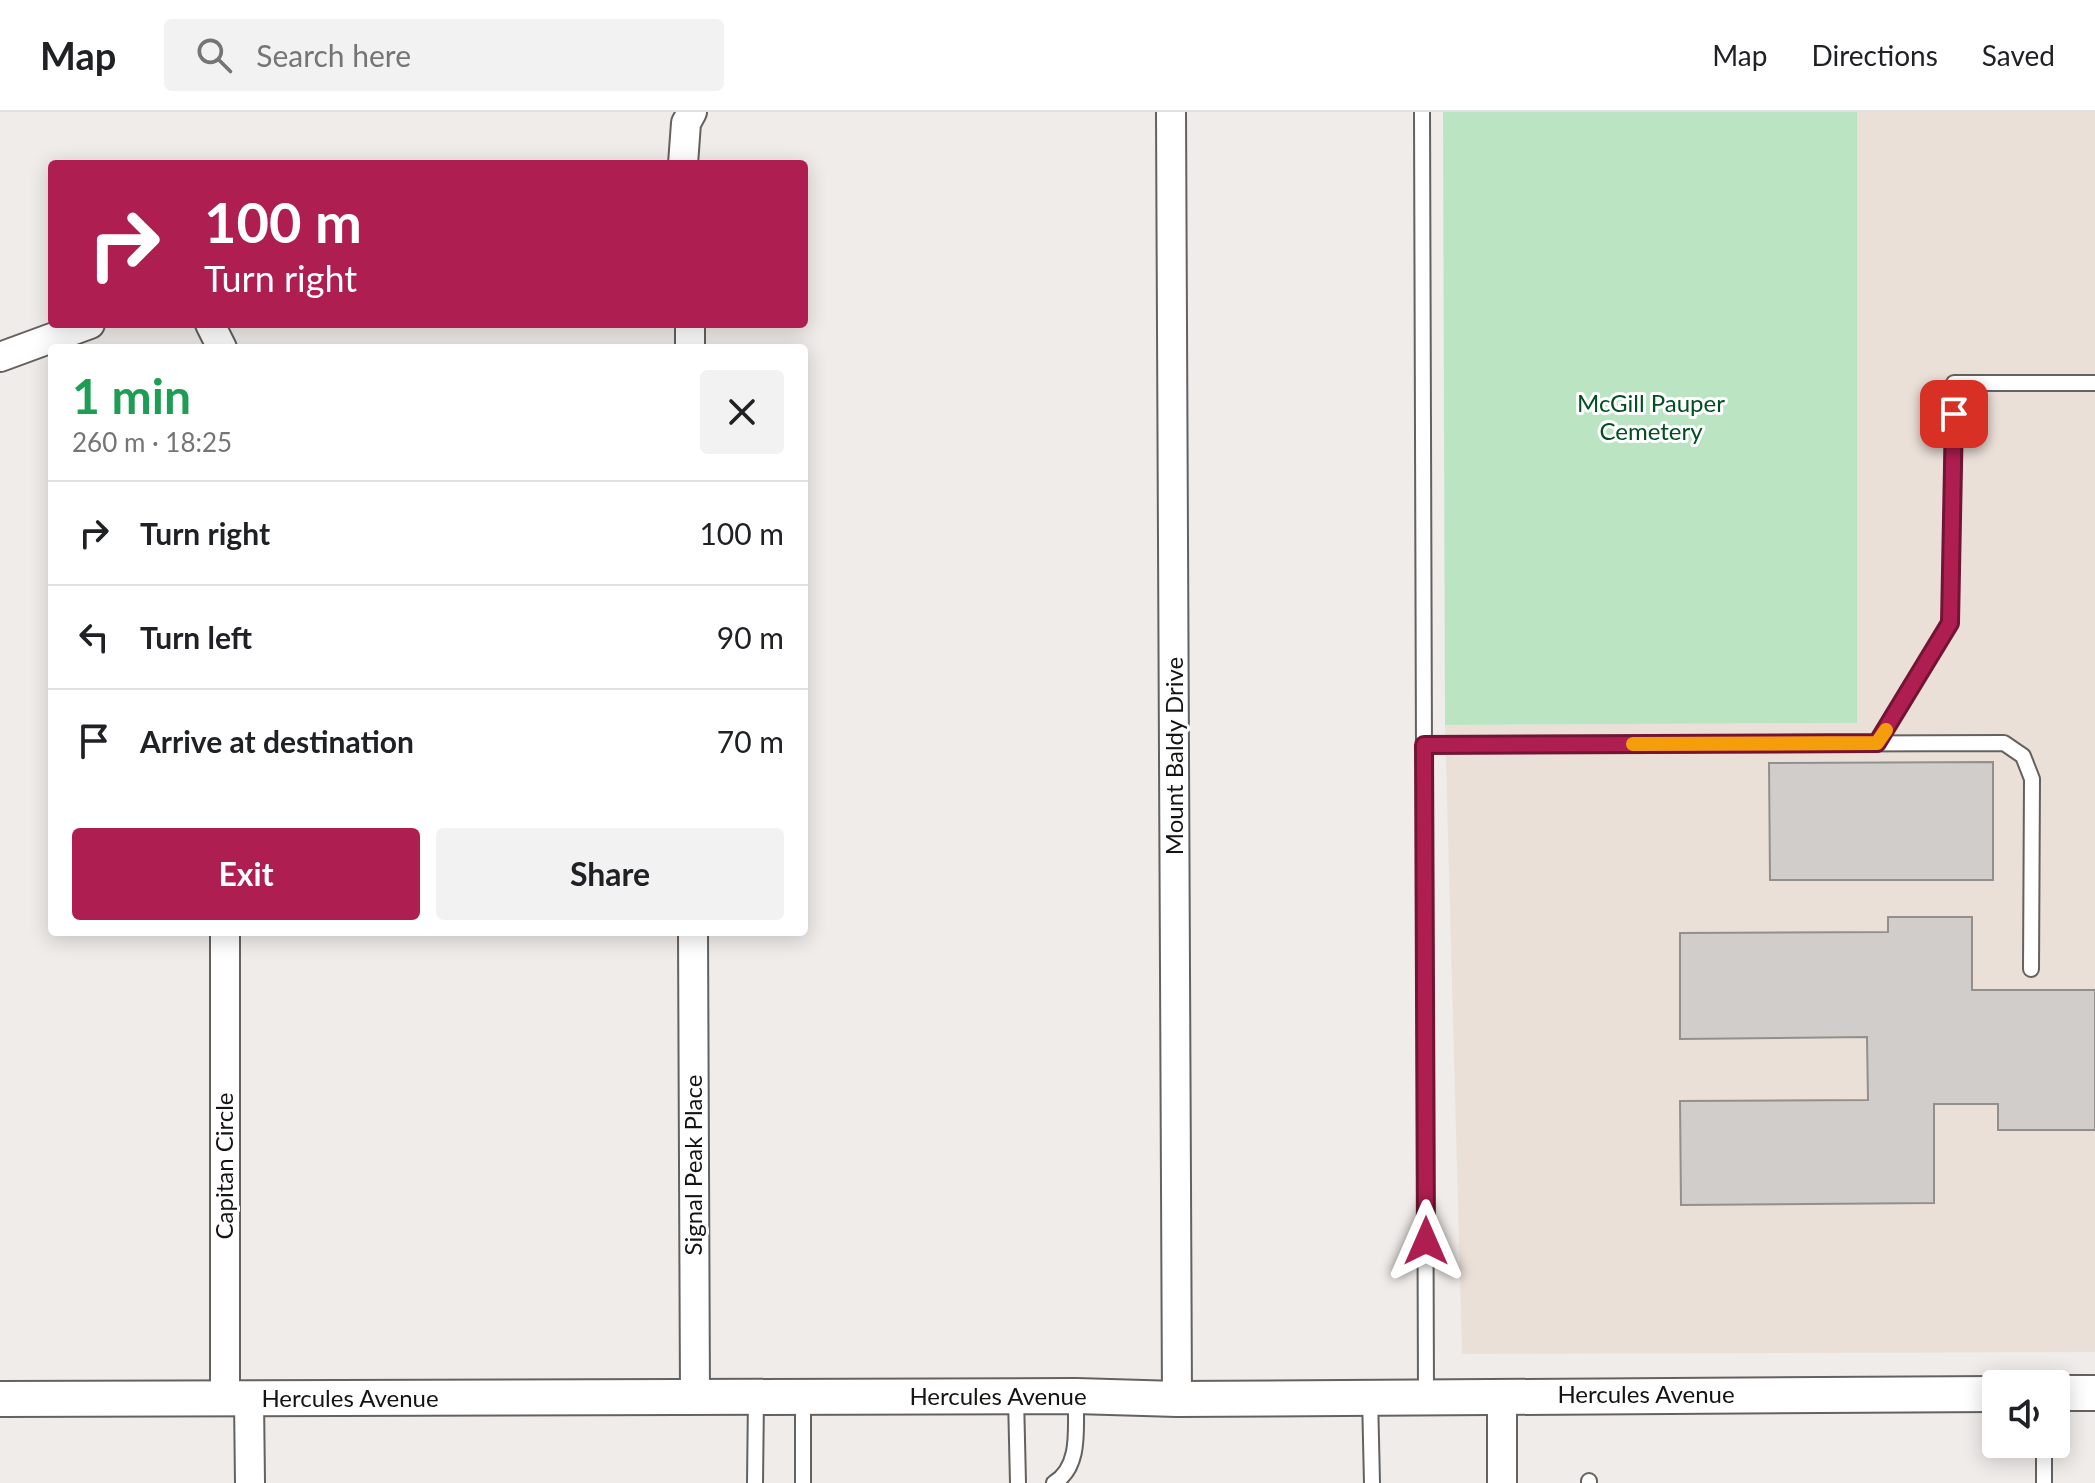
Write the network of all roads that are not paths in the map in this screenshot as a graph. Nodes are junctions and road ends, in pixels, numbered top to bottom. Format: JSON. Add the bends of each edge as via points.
{"nodes":[{"id":1,"x":692,"y":112,"type":"edge"},
{"id":2,"x":1171,"y":112,"type":"edge"},
{"id":3,"x":1422,"y":112,"type":"edge"},
{"id":4,"x":683,"y":160,"type":"edge"},
{"id":5,"x":79,"y":328,"type":"edge"},
{"id":6,"x":0,"y":357,"type":"edge"},
{"id":7,"x":2095,"y":383,"type":"edge"},
{"id":8,"x":1877,"y":743,"type":"junction"},
{"id":9,"x":1424,"y":745,"type":"junction"},
{"id":10,"x":225,"y":936,"type":"edge"},
{"id":11,"x":693,"y":936,"type":"edge"},
{"id":12,"x":2031,"y":969,"type":"dead end"},
{"id":13,"x":2070,"y":1393,"type":"edge"},
{"id":14,"x":2095,"y":1393,"type":"edge"},
{"id":15,"x":1982,"y":1394,"type":"edge"},
{"id":16,"x":1502,"y":1395,"type":"junction"},
{"id":17,"x":1076,"y":1396,"type":"junction"},
{"id":18,"x":1370,"y":1396,"type":"junction"},
{"id":19,"x":1426,"y":1396,"type":"junction"},
{"id":20,"x":695,"y":1397,"type":"junction"},
{"id":21,"x":756,"y":1397,"type":"junction"},
{"id":22,"x":803,"y":1397,"type":"junction"},
{"id":23,"x":1016,"y":1397,"type":"junction"},
{"id":24,"x":0,"y":1399,"type":"edge"},
{"id":25,"x":1177,"y":1399,"type":"junction"},
{"id":26,"x":237,"y":1400,"type":"junction"},
{"id":27,"x":2044,"y":1458,"type":"edge"},
{"id":28,"x":250,"y":1483,"type":"edge"},
{"id":29,"x":755,"y":1483,"type":"edge"},
{"id":30,"x":803,"y":1483,"type":"edge"},
{"id":31,"x":1018,"y":1483,"type":"edge"},
{"id":32,"x":1054,"y":1483,"type":"edge"},
{"id":33,"x":1372,"y":1483,"type":"edge"},
{"id":34,"x":1502,"y":1483,"type":"edge"},
{"id":35,"x":2044,"y":1483,"type":"edge"}],
"edges":[{"from":1,"to":4,"type":"street"},
{"from":2,"to":25,"type":"street","name":"Mount Baldy Drive"},
{"from":3,"to":9,"type":"lane"},
{"from":5,"to":6,"type":"street"},
{"from":7,"to":8,"type":"lane","via":[[1954,383],[1950,623]]},
{"from":8,"to":9,"type":"lane"},
{"from":8,"to":12,"type":"lane","via":[[2004,743],[2023,756],[2032,779]]},
{"from":9,"to":19,"type":"lane"},
{"from":10,"to":26,"type":"street","name":"Capitan Circle"},
{"from":11,"to":20,"type":"street","name":"Signal Peak Place"},
{"from":13,"to":14,"type":"street"},
{"from":15,"to":16,"type":"street","name":"Hercules Avenue"},
{"from":16,"to":19,"type":"street","name":"Hercules Avenue"},
{"from":16,"to":34,"type":"street"},
{"from":17,"to":23,"type":"street","name":"Hercules Avenue"},
{"from":17,"to":25,"type":"street","name":"Hercules Avenue"},
{"from":17,"to":32,"type":"lane","via":[[1073,1462],[1067,1475]]},
{"from":18,"to":19,"type":"street","name":"Hercules Avenue"},
{"from":18,"to":25,"type":"street","name":"Hercules Avenue"},
{"from":18,"to":33,"type":"lane"},
{"from":20,"to":21,"type":"street","name":"Hercules Avenue"},
{"from":20,"to":26,"type":"street","name":"Hercules Avenue"},
{"from":21,"to":22,"type":"street","name":"Hercules Avenue"},
{"from":21,"to":29,"type":"lane"},
{"from":22,"to":23,"type":"street","name":"Hercules Avenue"},
{"from":22,"to":30,"type":"lane"},
{"from":23,"to":31,"type":"lane"},
{"from":24,"to":26,"type":"street","name":"Hercules Avenue"},
{"from":26,"to":28,"type":"street","name":"Capitan Circle"},
{"from":27,"to":35,"type":"lane"}]}
